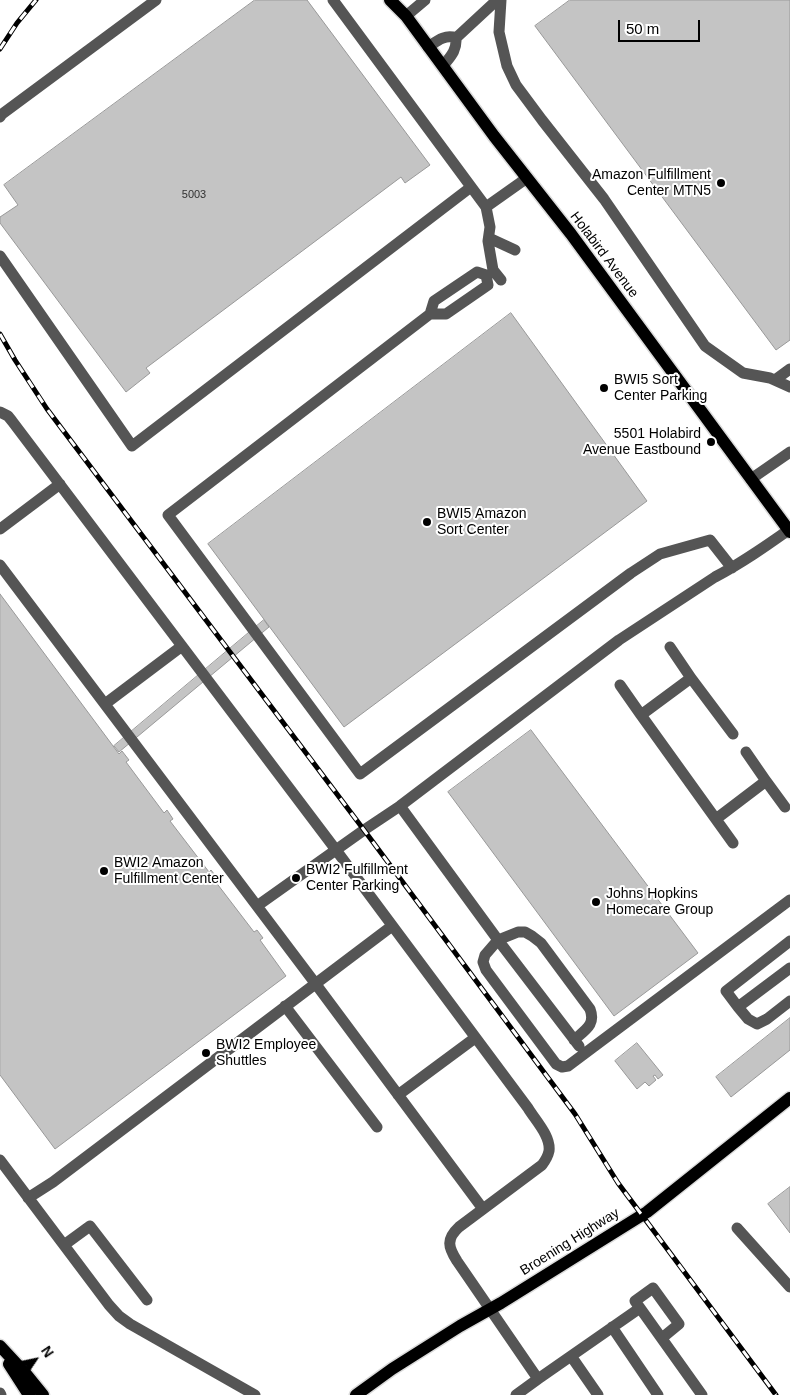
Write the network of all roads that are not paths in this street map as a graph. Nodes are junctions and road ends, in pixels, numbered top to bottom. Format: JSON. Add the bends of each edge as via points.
{"nodes":[{"id":1,"x":156,"y":0,"type":"edge"},
{"id":2,"x":333,"y":0,"type":"edge"},
{"id":3,"x":390,"y":0,"type":"edge"},
{"id":4,"x":396,"y":0,"type":"edge"},
{"id":5,"x":425,"y":0,"type":"edge"},
{"id":6,"x":499,"y":0,"type":"edge"},
{"id":7,"x":406,"y":16,"type":"junction"},
{"id":8,"x":456,"y":38,"type":"junction"},
{"id":9,"x":428,"y":47,"type":"junction"},
{"id":10,"x":443,"y":66,"type":"junction"},
{"id":11,"x":0,"y":117,"type":"edge"},
{"id":12,"x":527,"y":178,"type":"junction"},
{"id":13,"x":471,"y":188,"type":"junction"},
{"id":14,"x":486,"y":207,"type":"junction"},
{"id":15,"x":488,"y":238,"type":"junction"},
{"id":16,"x":514,"y":250,"type":"dead end"},
{"id":17,"x":0,"y":256,"type":"edge"},
{"id":18,"x":490,"y":272,"type":"junction"},
{"id":19,"x":500,"y":280,"type":"dead end"},
{"id":20,"x":430,"y":314,"type":"junction"},
{"id":21,"x":790,"y":369,"type":"edge"},
{"id":22,"x":775,"y":380,"type":"junction"},
{"id":23,"x":790,"y":387,"type":"edge"},
{"id":24,"x":0,"y":412,"type":"edge"},
{"id":25,"x":790,"y":452,"type":"edge"},
{"id":26,"x":751,"y":480,"type":"junction"},
{"id":27,"x":60,"y":484,"type":"junction"},
{"id":28,"x":0,"y":529,"type":"edge"},
{"id":29,"x":790,"y":530,"type":"edge"},
{"id":30,"x":0,"y":565,"type":"edge"},
{"id":31,"x":732,"y":568,"type":"junction"},
{"id":32,"x":182,"y":646,"type":"junction"},
{"id":33,"x":670,"y":648,"type":"dead end"},
{"id":34,"x":691,"y":678,"type":"junction"},
{"id":35,"x":620,"y":685,"type":"dead end"},
{"id":36,"x":104,"y":704,"type":"junction"},
{"id":37,"x":641,"y":714,"type":"junction"},
{"id":38,"x":733,"y":734,"type":"dead end"},
{"id":39,"x":746,"y":752,"type":"dead end"},
{"id":40,"x":766,"y":781,"type":"junction"},
{"id":41,"x":400,"y":806,"type":"junction"},
{"id":42,"x":785,"y":807,"type":"dead end"},
{"id":43,"x":716,"y":819,"type":"junction"},
{"id":44,"x":734,"y":843,"type":"dead end"},
{"id":45,"x":336,"y":850,"type":"junction"},
{"id":46,"x":790,"y":900,"type":"edge"},
{"id":47,"x":257,"y":906,"type":"junction"},
{"id":48,"x":392,"y":926,"type":"junction"},
{"id":49,"x":498,"y":940,"type":"junction"},
{"id":50,"x":790,"y":942,"type":"edge"},
{"id":51,"x":790,"y":968,"type":"edge"},
{"id":52,"x":315,"y":983,"type":"junction"},
{"id":53,"x":790,"y":1001,"type":"edge"},
{"id":54,"x":285,"y":1006,"type":"junction"},
{"id":55,"x":738,"y":1007,"type":"junction"},
{"id":56,"x":475,"y":1038,"type":"junction"},
{"id":57,"x":574,"y":1040,"type":"junction"},
{"id":58,"x":584,"y":1054,"type":"junction"},
{"id":59,"x":398,"y":1095,"type":"junction"},
{"id":60,"x":790,"y":1098,"type":"edge"},
{"id":61,"x":377,"y":1128,"type":"dead end"},
{"id":62,"x":0,"y":1160,"type":"edge"},
{"id":63,"x":28,"y":1198,"type":"junction"},
{"id":64,"x":483,"y":1209,"type":"junction"},
{"id":65,"x":737,"y":1228,"type":"dead end"},
{"id":66,"x":64,"y":1245,"type":"junction"},
{"id":67,"x":790,"y":1287,"type":"edge"},
{"id":68,"x":147,"y":1300,"type":"dead end"},
{"id":69,"x":491,"y":1308,"type":"junction"},
{"id":70,"x":640,"y":1308,"type":"junction"},
{"id":71,"x":612,"y":1327,"type":"junction"},
{"id":72,"x":662,"y":1338,"type":"junction"},
{"id":73,"x":0,"y":1348,"type":"edge"},
{"id":74,"x":571,"y":1356,"type":"junction"},
{"id":75,"x":538,"y":1378,"type":"junction"},
{"id":76,"x":29,"y":1395,"type":"edge"},
{"id":77,"x":43,"y":1395,"type":"edge"},
{"id":78,"x":255,"y":1395,"type":"edge"},
{"id":79,"x":356,"y":1395,"type":"edge"},
{"id":80,"x":515,"y":1395,"type":"edge"},
{"id":81,"x":598,"y":1395,"type":"edge"},
{"id":82,"x":658,"y":1395,"type":"edge"},
{"id":83,"x":702,"y":1395,"type":"edge"}],
"edges":[{"from":1,"to":11,"type":"lane"},
{"from":2,"to":13,"type":"lane"},
{"from":3,"to":7,"type":"main road","name":"Holabird Avenue"},
{"from":4,"to":7,"type":"main road"},
{"from":5,"to":7,"type":"lane"},
{"from":6,"to":8,"type":"lane"},
{"from":6,"to":22,"type":"lane","via":[[499,32],[507,66],[516,85],[604,199],[705,346],[743,373]]},
{"from":7,"to":9,"type":"main road","name":"Holabird Avenue"},
{"from":8,"to":9,"type":"lane","via":[[448,36]]},
{"from":8,"to":10,"type":"lane","via":[[453,55]]},
{"from":9,"to":10,"type":"main road","name":"Holabird Avenue"},
{"from":10,"to":12,"type":"main road","name":"Holabird Avenue"},
{"from":12,"to":14,"type":"lane"},
{"from":12,"to":26,"type":"main road","name":"Holabird Avenue"},
{"from":13,"to":14,"type":"lane"},
{"from":13,"to":17,"type":"lane","via":[[132,446]]},
{"from":14,"to":15,"type":"lane","via":[[490,227]]},
{"from":15,"to":16,"type":"lane"},
{"from":15,"to":18,"type":"lane"},
{"from":18,"to":19,"type":"lane"},
{"from":18,"to":20,"type":"lane","via":[[477,272],[456,285],[434,301]]},
{"from":18,"to":20,"type":"lane","via":[[488,285],[482,290],[446,314]]},
{"from":20,"to":31,"type":"lane","via":[[168,515],[360,774],[660,554],[710,540]]},
{"from":21,"to":22,"type":"lane"},
{"from":22,"to":23,"type":"lane"},
{"from":24,"to":27,"type":"lane","via":[[12,420]]},
{"from":25,"to":26,"type":"lane"},
{"from":26,"to":29,"type":"main road","name":"Holabird Avenue"},
{"from":27,"to":28,"type":"lane"},
{"from":27,"to":32,"type":"lane"},
{"from":29,"to":31,"type":"lane"},
{"from":30,"to":36,"type":"lane"},
{"from":31,"to":41,"type":"lane","via":[[620,640]]},
{"from":32,"to":36,"type":"lane"},
{"from":32,"to":45,"type":"lane"},
{"from":33,"to":34,"type":"lane"},
{"from":34,"to":37,"type":"lane"},
{"from":34,"to":38,"type":"lane"},
{"from":35,"to":37,"type":"lane"},
{"from":36,"to":47,"type":"lane"},
{"from":37,"to":43,"type":"lane"},
{"from":39,"to":40,"type":"lane"},
{"from":40,"to":42,"type":"lane"},
{"from":40,"to":43,"type":"lane"},
{"from":41,"to":45,"type":"lane"},
{"from":41,"to":49,"type":"lane"},
{"from":43,"to":44,"type":"lane"},
{"from":45,"to":47,"type":"lane"},
{"from":45,"to":48,"type":"lane"},
{"from":46,"to":58,"type":"lane"},
{"from":47,"to":52,"type":"lane"},
{"from":48,"to":52,"type":"lane"},
{"from":48,"to":56,"type":"lane"},
{"from":49,"to":57,"type":"lane"},
{"from":49,"to":57,"type":"lane","via":[[526,932],[541,943],[593,1016],[592,1023]]},
{"from":49,"to":58,"type":"lane","via":[[485,955],[486,970],[556,1064],[568,1066]]},
{"from":50,"to":55,"type":"lane","via":[[726,991]]},
{"from":51,"to":55,"type":"lane"},
{"from":52,"to":54,"type":"lane"},
{"from":52,"to":59,"type":"lane"},
{"from":53,"to":55,"type":"lane","via":[[757,1024]]},
{"from":54,"to":61,"type":"lane"},
{"from":54,"to":63,"type":"lane"},
{"from":56,"to":59,"type":"lane"},
{"from":56,"to":64,"type":"lane","via":[[528,1108],[549,1146],[542,1166]]},
{"from":57,"to":58,"type":"lane"},
{"from":59,"to":64,"type":"lane"},
{"from":60,"to":69,"type":"main road","name":"Broening Highway","via":[[647,1212]]},
{"from":62,"to":63,"type":"lane"},
{"from":63,"to":66,"type":"lane"},
{"from":64,"to":69,"type":"lane","via":[[455,1231],[449,1246]]},
{"from":65,"to":67,"type":"lane"},
{"from":66,"to":68,"type":"lane","via":[[90,1226]]},
{"from":66,"to":78,"type":"lane","via":[[119,1316]]},
{"from":69,"to":75,"type":"lane"},
{"from":69,"to":79,"type":"main road","name":"Broening Highway"},
{"from":70,"to":71,"type":"lane"},
{"from":70,"to":72,"type":"lane"},
{"from":70,"to":72,"type":"lane","via":[[634,1301],[653,1288],[680,1324]]},
{"from":71,"to":74,"type":"lane"},
{"from":71,"to":82,"type":"lane"},
{"from":72,"to":83,"type":"lane"},
{"from":73,"to":76,"type":"main road"},
{"from":73,"to":77,"type":"main road"},
{"from":74,"to":75,"type":"lane"},
{"from":74,"to":81,"type":"lane"},
{"from":75,"to":80,"type":"lane"}]}
